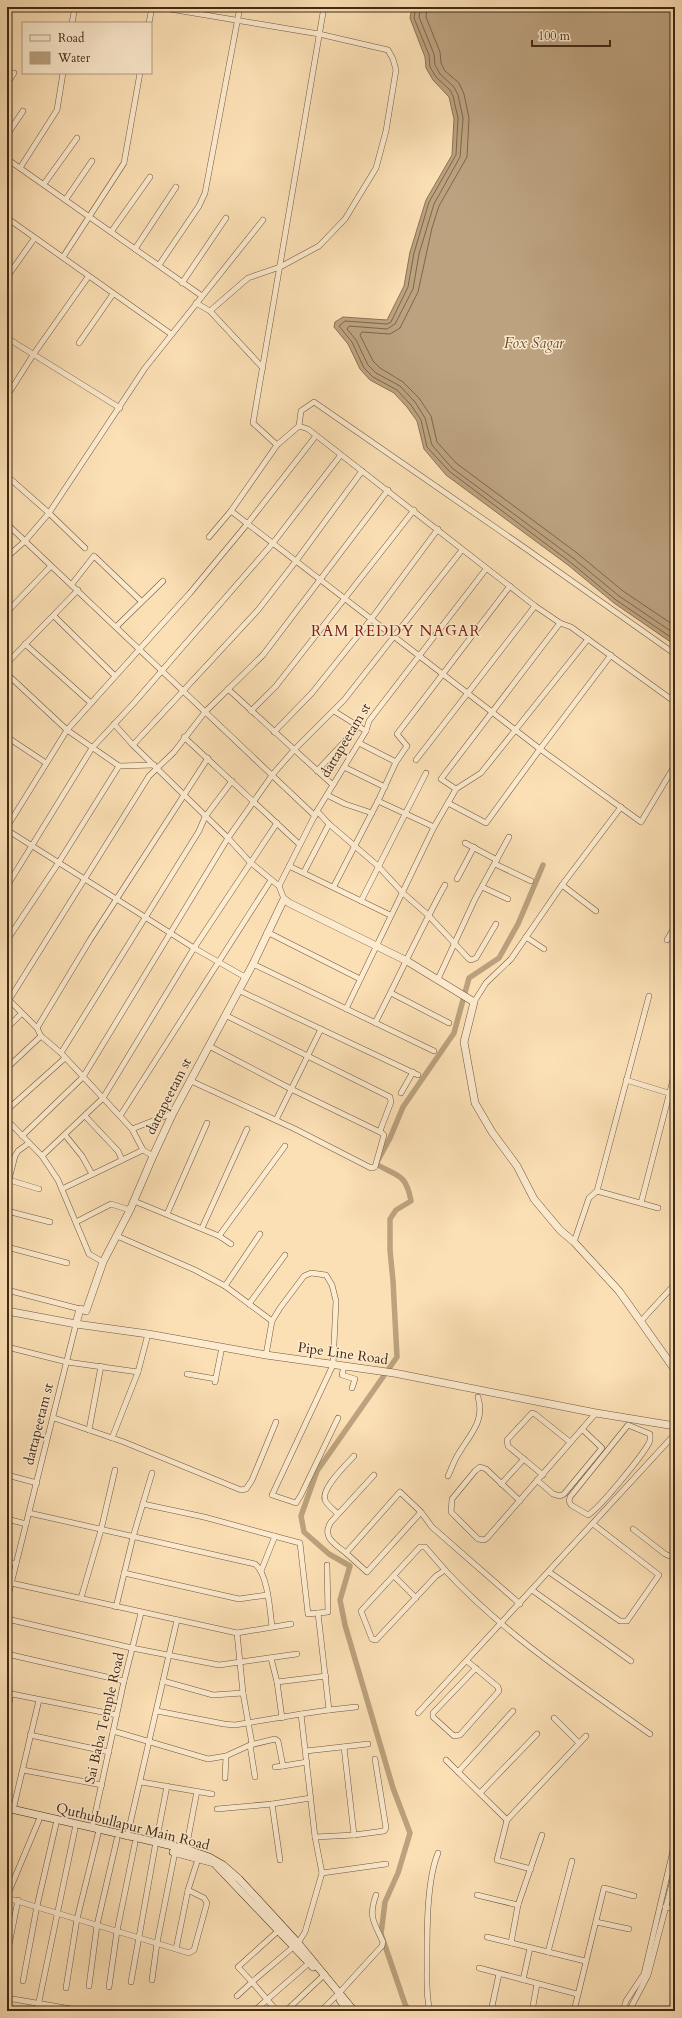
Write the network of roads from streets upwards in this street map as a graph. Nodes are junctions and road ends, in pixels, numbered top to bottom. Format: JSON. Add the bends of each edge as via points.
{"nodes":[{"id":1,"x":74,"y":7,"type":"edge"},
{"id":2,"x":152,"y":7,"type":"edge"},
{"id":3,"x":158,"y":7,"type":"edge"},
{"id":4,"x":240,"y":7,"type":"edge"},
{"id":5,"x":324,"y":7,"type":"edge"},
{"id":6,"x":237,"y":20,"type":"junction"},
{"id":7,"x":72,"y":22,"type":"edge"},
{"id":8,"x":149,"y":22,"type":"edge"},
{"id":9,"x":319,"y":34,"type":"junction"},
{"id":10,"x":14,"y":72,"type":"dead end"},
{"id":11,"x":63,"y":74,"type":"edge"},
{"id":12,"x":140,"y":74,"type":"edge"},
{"id":13,"x":7,"y":84,"type":"edge"},
{"id":14,"x":23,"y":111,"type":"dead end"},
{"id":15,"x":7,"y":135,"type":"edge"},
{"id":16,"x":77,"y":138,"type":"dead end"},
{"id":17,"x":7,"y":159,"type":"edge"},
{"id":18,"x":92,"y":161,"type":"dead end"},
{"id":19,"x":20,"y":168,"type":"junction"},
{"id":20,"x":150,"y":177,"type":"dead end"},
{"id":21,"x":44,"y":184,"type":"junction"},
{"id":22,"x":176,"y":188,"type":"dead end"},
{"id":23,"x":66,"y":199,"type":"junction"},
{"id":24,"x":7,"y":218,"type":"edge"},
{"id":25,"x":89,"y":218,"type":"junction"},
{"id":26,"x":226,"y":218,"type":"dead end"},
{"id":27,"x":262,"y":220,"type":"dead end"},
{"id":28,"x":111,"y":232,"type":"junction"},
{"id":29,"x":34,"y":239,"type":"junction"},
{"id":30,"x":135,"y":249,"type":"junction"},
{"id":31,"x":63,"y":257,"type":"junction"},
{"id":32,"x":159,"y":264,"type":"junction"},
{"id":33,"x":280,"y":267,"type":"junction"},
{"id":34,"x":7,"y":277,"type":"edge"},
{"id":35,"x":88,"y":277,"type":"junction"},
{"id":36,"x":182,"y":283,"type":"junction"},
{"id":37,"x":113,"y":294,"type":"junction"},
{"id":38,"x":202,"y":296,"type":"junction"},
{"id":39,"x":196,"y":303,"type":"junction"},
{"id":40,"x":210,"y":311,"type":"junction"},
{"id":41,"x":171,"y":334,"type":"junction"},
{"id":42,"x":7,"y":338,"type":"edge"},
{"id":43,"x":79,"y":344,"type":"dead end"},
{"id":44,"x":33,"y":355,"type":"junction"},
{"id":45,"x":263,"y":368,"type":"junction"},
{"id":46,"x":7,"y":396,"type":"edge"},
{"id":47,"x":120,"y":408,"type":"junction"},
{"id":48,"x":299,"y":426,"type":"junction"},
{"id":49,"x":315,"y":437,"type":"junction"},
{"id":50,"x":277,"y":444,"type":"junction"},
{"id":51,"x":340,"y":456,"type":"junction"},
{"id":52,"x":362,"y":471,"type":"junction"},
{"id":53,"x":7,"y":476,"type":"edge"},
{"id":54,"x":388,"y":490,"type":"junction"},
{"id":55,"x":414,"y":510,"type":"junction"},
{"id":56,"x":231,"y":511,"type":"junction"},
{"id":57,"x":49,"y":513,"type":"junction"},
{"id":58,"x":248,"y":523,"type":"junction"},
{"id":59,"x":7,"y":524,"type":"edge"},
{"id":60,"x":438,"y":529,"type":"junction"},
{"id":61,"x":209,"y":537,"type":"dead end"},
{"id":62,"x":25,"y":541,"type":"junction"},
{"id":63,"x":273,"y":543,"type":"junction"},
{"id":64,"x":85,"y":548,"type":"dead end"},
{"id":65,"x":462,"y":550,"type":"junction"},
{"id":66,"x":7,"y":557,"type":"edge"},
{"id":67,"x":296,"y":561,"type":"junction"},
{"id":68,"x":50,"y":567,"type":"junction"},
{"id":69,"x":486,"y":569,"type":"junction"},
{"id":70,"x":163,"y":581,"type":"dead end"},
{"id":71,"x":320,"y":581,"type":"junction"},
{"id":72,"x":72,"y":584,"type":"junction"},
{"id":73,"x":510,"y":586,"type":"junction"},
{"id":74,"x":78,"y":590,"type":"junction"},
{"id":75,"x":346,"y":599,"type":"junction"},
{"id":76,"x":141,"y":601,"type":"junction"},
{"id":77,"x":535,"y":606,"type":"junction"},
{"id":78,"x":7,"y":612,"type":"edge"},
{"id":79,"x":54,"y":616,"type":"junction"},
{"id":80,"x":372,"y":618,"type":"junction"},
{"id":81,"x":560,"y":623,"type":"junction"},
{"id":82,"x":116,"y":628,"type":"junction"},
{"id":83,"x":395,"y":637,"type":"junction"},
{"id":84,"x":588,"y":639,"type":"junction"},
{"id":85,"x":25,"y":644,"type":"junction"},
{"id":86,"x":138,"y":649,"type":"junction"},
{"id":87,"x":675,"y":654,"type":"edge"},
{"id":88,"x":611,"y":655,"type":"junction"},
{"id":89,"x":419,"y":656,"type":"junction"},
{"id":90,"x":7,"y":663,"type":"edge"},
{"id":91,"x":163,"y":671,"type":"junction"},
{"id":92,"x":444,"y":673,"type":"junction"},
{"id":93,"x":7,"y":674,"type":"edge"},
{"id":94,"x":115,"y":676,"type":"junction"},
{"id":95,"x":228,"y":689,"type":"junction"},
{"id":96,"x":184,"y":692,"type":"junction"},
{"id":97,"x":468,"y":692,"type":"junction"},
{"id":98,"x":675,"y":702,"type":"edge"},
{"id":99,"x":91,"y":703,"type":"junction"},
{"id":100,"x":251,"y":711,"type":"junction"},
{"id":101,"x":334,"y":711,"type":"junction"},
{"id":102,"x":205,"y":712,"type":"junction"},
{"id":103,"x":492,"y":712,"type":"junction"},
{"id":104,"x":114,"y":724,"type":"junction"},
{"id":105,"x":359,"y":726,"type":"junction"},
{"id":106,"x":514,"y":729,"type":"junction"},
{"id":107,"x":67,"y":730,"type":"junction"},
{"id":108,"x":366,"y":731,"type":"junction"},
{"id":109,"x":274,"y":732,"type":"junction"},
{"id":110,"x":7,"y":737,"type":"edge"},
{"id":111,"x":184,"y":737,"type":"junction"},
{"id":112,"x":359,"y":743,"type":"junction"},
{"id":113,"x":133,"y":745,"type":"junction"},
{"id":114,"x":92,"y":748,"type":"junction"},
{"id":115,"x":540,"y":749,"type":"junction"},
{"id":116,"x":294,"y":750,"type":"junction"},
{"id":117,"x":208,"y":758,"type":"junction"},
{"id":118,"x":416,"y":760,"type":"dead end"},
{"id":119,"x":396,"y":762,"type":"junction"},
{"id":120,"x":46,"y":763,"type":"junction"},
{"id":121,"x":675,"y":765,"type":"edge"},
{"id":122,"x":119,"y":766,"type":"junction"},
{"id":123,"x":156,"y":766,"type":"junction"},
{"id":124,"x":344,"y":767,"type":"junction"},
{"id":125,"x":317,"y":771,"type":"junction"},
{"id":126,"x":426,"y":773,"type":"dead end"},
{"id":127,"x":273,"y":774,"type":"junction"},
{"id":128,"x":232,"y":781,"type":"junction"},
{"id":129,"x":333,"y":786,"type":"junction"},
{"id":130,"x":384,"y":787,"type":"junction"},
{"id":131,"x":456,"y":789,"type":"junction"},
{"id":132,"x":327,"y":795,"type":"junction"},
{"id":133,"x":184,"y":796,"type":"junction"},
{"id":134,"x":378,"y":801,"type":"junction"},
{"id":135,"x":254,"y":802,"type":"junction"},
{"id":136,"x":448,"y":803,"type":"junction"},
{"id":137,"x":621,"y":807,"type":"junction"},
{"id":138,"x":316,"y":813,"type":"junction"},
{"id":139,"x":372,"y":813,"type":"junction"},
{"id":140,"x":405,"y":814,"type":"junction"},
{"id":141,"x":205,"y":817,"type":"junction"},
{"id":142,"x":277,"y":822,"type":"junction"},
{"id":143,"x":329,"y":824,"type":"junction"},
{"id":144,"x":434,"y":827,"type":"junction"},
{"id":145,"x":7,"y":828,"type":"edge"},
{"id":146,"x":509,"y":837,"type":"dead end"},
{"id":147,"x":228,"y":838,"type":"junction"},
{"id":148,"x":465,"y":843,"type":"dead end"},
{"id":149,"x":299,"y":844,"type":"junction"},
{"id":150,"x":354,"y":845,"type":"junction"},
{"id":151,"x":32,"y":846,"type":"junction"},
{"id":152,"x":474,"y":847,"type":"junction"},
{"id":153,"x":59,"y":862,"type":"junction"},
{"id":154,"x":250,"y":862,"type":"junction"},
{"id":155,"x":496,"y":862,"type":"junction"},
{"id":156,"x":289,"y":866,"type":"junction"},
{"id":157,"x":378,"y":866,"type":"junction"},
{"id":158,"x":304,"y":872,"type":"junction"},
{"id":159,"x":84,"y":878,"type":"junction"},
{"id":160,"x":457,"y":879,"type":"dead end"},
{"id":161,"x":271,"y":880,"type":"junction"},
{"id":162,"x":530,"y":881,"type":"dead end"},
{"id":163,"x":8,"y":884,"type":"edge"},
{"id":164,"x":445,"y":885,"type":"dead end"},
{"id":165,"x":562,"y":885,"type":"junction"},
{"id":166,"x":279,"y":886,"type":"junction"},
{"id":167,"x":334,"y":886,"type":"junction"},
{"id":168,"x":482,"y":887,"type":"junction"},
{"id":169,"x":403,"y":894,"type":"junction"},
{"id":170,"x":116,"y":899,"type":"junction"},
{"id":171,"x":284,"y":899,"type":"junction"},
{"id":172,"x":508,"y":899,"type":"dead end"},
{"id":173,"x":361,"y":901,"type":"junction"},
{"id":174,"x":596,"y":911,"type":"dead end"},
{"id":175,"x":390,"y":915,"type":"junction"},
{"id":176,"x":428,"y":915,"type":"junction"},
{"id":177,"x":145,"y":917,"type":"junction"},
{"id":178,"x":496,"y":924,"type":"dead end"},
{"id":179,"x":675,"y":926,"type":"edge"},
{"id":180,"x":170,"y":932,"type":"junction"},
{"id":181,"x":267,"y":932,"type":"junction"},
{"id":182,"x":526,"y":937,"type":"junction"},
{"id":183,"x":7,"y":940,"type":"edge"},
{"id":184,"x":667,"y":940,"type":"dead end"},
{"id":185,"x":454,"y":941,"type":"junction"},
{"id":186,"x":376,"y":945,"type":"junction"},
{"id":187,"x":194,"y":948,"type":"junction"},
{"id":188,"x":544,"y":950,"type":"dead end"},
{"id":189,"x":407,"y":961,"type":"junction"},
{"id":190,"x":219,"y":962,"type":"junction"},
{"id":191,"x":253,"y":964,"type":"junction"},
{"id":192,"x":245,"y":977,"type":"junction"},
{"id":193,"x":360,"y":979,"type":"junction"},
{"id":194,"x":438,"y":979,"type":"junction"},
{"id":195,"x":238,"y":990,"type":"junction"},
{"id":196,"x":391,"y":993,"type":"junction"},
{"id":197,"x":649,"y":996,"type":"dead end"},
{"id":198,"x":8,"y":999,"type":"edge"},
{"id":199,"x":471,"y":1000,"type":"junction"},
{"id":200,"x":346,"y":1009,"type":"junction"},
{"id":201,"x":21,"y":1014,"type":"junction"},
{"id":202,"x":224,"y":1018,"type":"junction"},
{"id":203,"x":375,"y":1023,"type":"junction"},
{"id":204,"x":449,"y":1023,"type":"dead end"},
{"id":205,"x":7,"y":1028,"type":"edge"},
{"id":206,"x":37,"y":1028,"type":"junction"},
{"id":207,"x":321,"y":1029,"type":"junction"},
{"id":208,"x":41,"y":1036,"type":"junction"},
{"id":209,"x":209,"y":1046,"type":"junction"},
{"id":210,"x":434,"y":1051,"type":"dead end"},
{"id":211,"x":61,"y":1053,"type":"junction"},
{"id":212,"x":308,"y":1057,"type":"junction"},
{"id":213,"x":65,"y":1058,"type":"junction"},
{"id":214,"x":7,"y":1068,"type":"edge"},
{"id":215,"x":675,"y":1072,"type":"edge"},
{"id":216,"x":84,"y":1077,"type":"junction"},
{"id":217,"x":626,"y":1080,"type":"junction"},
{"id":218,"x":191,"y":1081,"type":"junction"},
{"id":219,"x":291,"y":1089,"type":"junction"},
{"id":220,"x":401,"y":1093,"type":"dead end"},
{"id":221,"x":672,"y":1094,"type":"edge"},
{"id":222,"x":103,"y":1098,"type":"junction"},
{"id":223,"x":7,"y":1110,"type":"edge"},
{"id":224,"x":173,"y":1113,"type":"junction"},
{"id":225,"x":85,"y":1116,"type":"junction"},
{"id":226,"x":120,"y":1116,"type":"junction"},
{"id":227,"x":7,"y":1120,"type":"edge"},
{"id":228,"x":276,"y":1120,"type":"junction"},
{"id":229,"x":207,"y":1123,"type":"dead end"},
{"id":230,"x":132,"y":1129,"type":"junction"},
{"id":231,"x":246,"y":1129,"type":"dead end"},
{"id":232,"x":380,"y":1132,"type":"junction"},
{"id":233,"x":65,"y":1135,"type":"junction"},
{"id":234,"x":22,"y":1136,"type":"junction"},
{"id":235,"x":29,"y":1143,"type":"junction"},
{"id":236,"x":285,"y":1146,"type":"dead end"},
{"id":237,"x":143,"y":1150,"type":"junction"},
{"id":238,"x":42,"y":1156,"type":"junction"},
{"id":239,"x":153,"y":1156,"type":"junction"},
{"id":240,"x":122,"y":1160,"type":"junction"},
{"id":241,"x":92,"y":1174,"type":"junction"},
{"id":242,"x":9,"y":1180,"type":"junction"},
{"id":243,"x":7,"y":1187,"type":"edge"},
{"id":244,"x":39,"y":1189,"type":"dead end"},
{"id":245,"x":62,"y":1189,"type":"junction"},
{"id":246,"x":597,"y":1191,"type":"junction"},
{"id":247,"x":134,"y":1201,"type":"junction"},
{"id":248,"x":641,"y":1203,"type":"junction"},
{"id":249,"x":658,"y":1208,"type":"dead end"},
{"id":250,"x":130,"y":1210,"type":"junction"},
{"id":251,"x":7,"y":1211,"type":"edge"},
{"id":252,"x":167,"y":1214,"type":"junction"},
{"id":253,"x":50,"y":1222,"type":"dead end"},
{"id":254,"x":76,"y":1222,"type":"junction"},
{"id":255,"x":202,"y":1228,"type":"junction"},
{"id":256,"x":260,"y":1234,"type":"dead end"},
{"id":257,"x":117,"y":1236,"type":"junction"},
{"id":258,"x":219,"y":1236,"type":"junction"},
{"id":259,"x":574,"y":1242,"type":"junction"},
{"id":260,"x":231,"y":1244,"type":"dead end"},
{"id":261,"x":7,"y":1247,"type":"edge"},
{"id":262,"x":285,"y":1255,"type":"dead end"},
{"id":263,"x":103,"y":1262,"type":"junction"},
{"id":264,"x":68,"y":1263,"type":"dead end"},
{"id":265,"x":675,"y":1284,"type":"edge"},
{"id":266,"x":225,"y":1286,"type":"junction"},
{"id":267,"x":7,"y":1290,"type":"edge"},
{"id":268,"x":249,"y":1304,"type":"junction"},
{"id":269,"x":83,"y":1310,"type":"junction"},
{"id":270,"x":7,"y":1311,"type":"edge"},
{"id":271,"x":272,"y":1321,"type":"junction"},
{"id":272,"x":641,"y":1321,"type":"junction"},
{"id":273,"x":76,"y":1324,"type":"junction"},
{"id":274,"x":148,"y":1334,"type":"junction"},
{"id":275,"x":7,"y":1347,"type":"edge"},
{"id":276,"x":222,"y":1347,"type":"junction"},
{"id":277,"x":266,"y":1355,"type":"junction"},
{"id":278,"x":68,"y":1362,"type":"junction"},
{"id":279,"x":333,"y":1365,"type":"junction"},
{"id":280,"x":101,"y":1366,"type":"junction"},
{"id":281,"x":348,"y":1367,"type":"junction"},
{"id":282,"x":675,"y":1370,"type":"edge"},
{"id":283,"x":138,"y":1372,"type":"junction"},
{"id":284,"x":187,"y":1374,"type":"dead end"},
{"id":285,"x":352,"y":1388,"type":"dead end"},
{"id":286,"x":478,"y":1396,"type":"dead end"},
{"id":287,"x":596,"y":1413,"type":"junction"},
{"id":288,"x":54,"y":1418,"type":"junction"},
{"id":289,"x":338,"y":1418,"type":"dead end"},
{"id":290,"x":276,"y":1422,"type":"dead end"},
{"id":291,"x":675,"y":1426,"type":"edge"},
{"id":292,"x":582,"y":1429,"type":"junction"},
{"id":293,"x":89,"y":1430,"type":"junction"},
{"id":294,"x":675,"y":1434,"type":"edge"},
{"id":295,"x":112,"y":1438,"type":"junction"},
{"id":296,"x":570,"y":1442,"type":"junction"},
{"id":297,"x":354,"y":1456,"type":"dead end"},
{"id":298,"x":641,"y":1456,"type":"junction"},
{"id":299,"x":524,"y":1459,"type":"junction"},
{"id":300,"x":649,"y":1463,"type":"junction"},
{"id":301,"x":115,"y":1470,"type":"dead end"},
{"id":302,"x":152,"y":1473,"type":"dead end"},
{"id":303,"x":7,"y":1475,"type":"edge"},
{"id":304,"x":543,"y":1475,"type":"junction"},
{"id":305,"x":374,"y":1476,"type":"dead end"},
{"id":306,"x":448,"y":1476,"type":"dead end"},
{"id":307,"x":537,"y":1480,"type":"junction"},
{"id":308,"x":37,"y":1483,"type":"junction"},
{"id":309,"x":501,"y":1484,"type":"junction"},
{"id":310,"x":520,"y":1501,"type":"junction"},
{"id":311,"x":601,"y":1503,"type":"junction"},
{"id":312,"x":143,"y":1504,"type":"junction"},
{"id":313,"x":607,"y":1509,"type":"junction"},
{"id":314,"x":421,"y":1512,"type":"junction"},
{"id":315,"x":29,"y":1513,"type":"junction"},
{"id":316,"x":338,"y":1514,"type":"junction"},
{"id":317,"x":7,"y":1519,"type":"edge"},
{"id":318,"x":26,"y":1524,"type":"junction"},
{"id":319,"x":593,"y":1524,"type":"junction"},
{"id":320,"x":633,"y":1529,"type":"dead end"},
{"id":321,"x":101,"y":1530,"type":"junction"},
{"id":322,"x":275,"y":1536,"type":"junction"},
{"id":323,"x":133,"y":1537,"type":"junction"},
{"id":324,"x":346,"y":1553,"type":"junction"},
{"id":325,"x":675,"y":1554,"type":"edge"},
{"id":326,"x":7,"y":1562,"type":"edge"},
{"id":327,"x":16,"y":1564,"type":"junction"},
{"id":328,"x":327,"y":1565,"type":"dead end"},
{"id":329,"x":446,"y":1570,"type":"junction"},
{"id":330,"x":261,"y":1571,"type":"junction"},
{"id":331,"x":549,"y":1572,"type":"junction"},
{"id":332,"x":124,"y":1573,"type":"junction"},
{"id":333,"x":394,"y":1576,"type":"junction"},
{"id":334,"x":11,"y":1583,"type":"junction"},
{"id":335,"x":532,"y":1590,"type":"junction"},
{"id":336,"x":267,"y":1595,"type":"junction"},
{"id":337,"x":81,"y":1598,"type":"junction"},
{"id":338,"x":416,"y":1598,"type":"junction"},
{"id":339,"x":7,"y":1600,"type":"edge"},
{"id":340,"x":520,"y":1604,"type":"junction"},
{"id":341,"x":116,"y":1606,"type":"junction"},
{"id":342,"x":141,"y":1613,"type":"junction"},
{"id":343,"x":318,"y":1613,"type":"junction"},
{"id":344,"x":7,"y":1619,"type":"edge"},
{"id":345,"x":178,"y":1620,"type":"junction"},
{"id":346,"x":502,"y":1623,"type":"junction"},
{"id":347,"x":291,"y":1624,"type":"dead end"},
{"id":348,"x":272,"y":1627,"type":"junction"},
{"id":349,"x":237,"y":1633,"type":"junction"},
{"id":350,"x":132,"y":1648,"type":"junction"},
{"id":351,"x":7,"y":1654,"type":"edge"},
{"id":352,"x":169,"y":1654,"type":"junction"},
{"id":353,"x":297,"y":1654,"type":"dead end"},
{"id":354,"x":271,"y":1658,"type":"junction"},
{"id":355,"x":467,"y":1660,"type":"junction"},
{"id":356,"x":631,"y":1661,"type":"dead end"},
{"id":357,"x":240,"y":1663,"type":"junction"},
{"id":358,"x":476,"y":1668,"type":"junction"},
{"id":359,"x":326,"y":1676,"type":"junction"},
{"id":360,"x":124,"y":1681,"type":"junction"},
{"id":361,"x":163,"y":1682,"type":"junction"},
{"id":362,"x":277,"y":1682,"type":"junction"},
{"id":363,"x":243,"y":1693,"type":"junction"},
{"id":364,"x":9,"y":1694,"type":"edge"},
{"id":365,"x":39,"y":1700,"type":"junction"},
{"id":366,"x":356,"y":1707,"type":"dead end"},
{"id":367,"x":329,"y":1710,"type":"junction"},
{"id":368,"x":157,"y":1711,"type":"junction"},
{"id":369,"x":513,"y":1711,"type":"dead end"},
{"id":370,"x":7,"y":1712,"type":"edge"},
{"id":371,"x":418,"y":1713,"type":"dead end"},
{"id":372,"x":301,"y":1714,"type":"junction"},
{"id":373,"x":117,"y":1715,"type":"junction"},
{"id":374,"x":282,"y":1718,"type":"junction"},
{"id":375,"x":554,"y":1718,"type":"dead end"},
{"id":376,"x":249,"y":1724,"type":"junction"},
{"id":377,"x":113,"y":1731,"type":"junction"},
{"id":378,"x":537,"y":1734,"type":"dead end"},
{"id":379,"x":650,"y":1734,"type":"dead end"},
{"id":380,"x":30,"y":1735,"type":"junction"},
{"id":381,"x":586,"y":1736,"type":"dead end"},
{"id":382,"x":150,"y":1742,"type":"junction"},
{"id":383,"x":579,"y":1743,"type":"junction"},
{"id":384,"x":368,"y":1744,"type":"dead end"},
{"id":385,"x":251,"y":1745,"type":"junction"},
{"id":386,"x":344,"y":1747,"type":"junction"},
{"id":387,"x":306,"y":1751,"type":"junction"},
{"id":388,"x":109,"y":1752,"type":"junction"},
{"id":389,"x":226,"y":1756,"type":"junction"},
{"id":390,"x":375,"y":1759,"type":"dead end"},
{"id":391,"x":446,"y":1760,"type":"dead end"},
{"id":392,"x":307,"y":1762,"type":"junction"},
{"id":393,"x":283,"y":1766,"type":"junction"},
{"id":394,"x":275,"y":1767,"type":"dead end"},
{"id":395,"x":23,"y":1770,"type":"junction"},
{"id":396,"x":458,"y":1772,"type":"junction"},
{"id":397,"x":255,"y":1777,"type":"dead end"},
{"id":398,"x":226,"y":1778,"type":"dead end"},
{"id":399,"x":141,"y":1782,"type":"junction"},
{"id":400,"x":102,"y":1785,"type":"junction"},
{"id":401,"x":167,"y":1786,"type":"junction"},
{"id":402,"x":197,"y":1791,"type":"junction"},
{"id":403,"x":480,"y":1793,"type":"junction"},
{"id":404,"x":212,"y":1794,"type":"dead end"},
{"id":405,"x":311,"y":1798,"type":"junction"},
{"id":406,"x":272,"y":1804,"type":"junction"},
{"id":407,"x":9,"y":1810,"type":"edge"},
{"id":408,"x":217,"y":1810,"type":"dead end"},
{"id":409,"x":39,"y":1820,"type":"junction"},
{"id":410,"x":507,"y":1820,"type":"junction"},
{"id":411,"x":56,"y":1824,"type":"junction"},
{"id":412,"x":76,"y":1829,"type":"junction"},
{"id":413,"x":92,"y":1830,"type":"junction"},
{"id":414,"x":354,"y":1835,"type":"junction"},
{"id":415,"x":542,"y":1835,"type":"dead end"},
{"id":416,"x":127,"y":1837,"type":"junction"},
{"id":417,"x":315,"y":1837,"type":"junction"},
{"id":418,"x":117,"y":1839,"type":"junction"},
{"id":419,"x":675,"y":1842,"type":"edge"},
{"id":420,"x":135,"y":1843,"type":"junction"},
{"id":421,"x":155,"y":1845,"type":"junction"},
{"id":422,"x":186,"y":1850,"type":"junction"},
{"id":423,"x":175,"y":1852,"type":"junction"},
{"id":424,"x":438,"y":1853,"type":"dead end"},
{"id":425,"x":198,"y":1859,"type":"junction"},
{"id":426,"x":280,"y":1860,"type":"dead end"},
{"id":427,"x":572,"y":1861,"type":"dead end"},
{"id":428,"x":386,"y":1864,"type":"dead end"},
{"id":429,"x":531,"y":1869,"type":"junction"},
{"id":430,"x":675,"y":1872,"type":"edge"},
{"id":431,"x":322,"y":1873,"type":"junction"},
{"id":432,"x":188,"y":1890,"type":"junction"},
{"id":433,"x":376,"y":1895,"type":"dead end"},
{"id":434,"x":476,"y":1895,"type":"dead end"},
{"id":435,"x":634,"y":1896,"type":"dead end"},
{"id":436,"x":7,"y":1897,"type":"edge"},
{"id":437,"x":18,"y":1900,"type":"junction"},
{"id":438,"x":518,"y":1905,"type":"junction"},
{"id":439,"x":37,"y":1906,"type":"junction"},
{"id":440,"x":665,"y":1906,"type":"junction"},
{"id":441,"x":675,"y":1909,"type":"edge"},
{"id":442,"x":57,"y":1912,"type":"junction"},
{"id":443,"x":77,"y":1919,"type":"junction"},
{"id":444,"x":596,"y":1922,"type":"junction"},
{"id":445,"x":97,"y":1925,"type":"junction"},
{"id":446,"x":629,"y":1929,"type":"dead end"},
{"id":447,"x":117,"y":1931,"type":"junction"},
{"id":448,"x":278,"y":1931,"type":"junction"},
{"id":449,"x":138,"y":1937,"type":"junction"},
{"id":450,"x":487,"y":1937,"type":"dead end"},
{"id":451,"x":157,"y":1943,"type":"junction"},
{"id":452,"x":511,"y":1943,"type":"junction"},
{"id":453,"x":296,"y":1945,"type":"junction"},
{"id":454,"x":530,"y":1948,"type":"junction"},
{"id":455,"x":176,"y":1949,"type":"junction"},
{"id":456,"x":548,"y":1952,"type":"junction"},
{"id":457,"x":7,"y":1955,"type":"edge"},
{"id":458,"x":585,"y":1961,"type":"junction"},
{"id":459,"x":309,"y":1962,"type":"junction"},
{"id":460,"x":479,"y":1968,"type":"dead end"},
{"id":461,"x":499,"y":1974,"type":"junction"},
{"id":462,"x":324,"y":1976,"type":"junction"},
{"id":463,"x":152,"y":1980,"type":"dead end"},
{"id":464,"x":523,"y":1980,"type":"junction"},
{"id":465,"x":23,"y":1981,"type":"dead end"},
{"id":466,"x":131,"y":1982,"type":"dead end"},
{"id":467,"x":252,"y":1982,"type":"junction"},
{"id":468,"x":537,"y":1984,"type":"junction"},
{"id":469,"x":89,"y":1986,"type":"dead end"},
{"id":470,"x":109,"y":1987,"type":"dead end"},
{"id":471,"x":66,"y":1988,"type":"dead end"},
{"id":472,"x":339,"y":1994,"type":"junction"},
{"id":473,"x":578,"y":1994,"type":"junction"},
{"id":474,"x":237,"y":1996,"type":"dead end"},
{"id":475,"x":7,"y":1998,"type":"edge"},
{"id":476,"x":627,"y":1999,"type":"junction"},
{"id":477,"x":267,"y":2000,"type":"junction"},
{"id":478,"x":632,"y":2003,"type":"junction"},
{"id":479,"x":39,"y":2004,"type":"junction"},
{"id":480,"x":37,"y":2011,"type":"edge"},
{"id":481,"x":83,"y":2011,"type":"edge"},
{"id":482,"x":254,"y":2011,"type":"edge"},
{"id":483,"x":276,"y":2011,"type":"edge"},
{"id":484,"x":286,"y":2011,"type":"edge"},
{"id":485,"x":321,"y":2011,"type":"edge"},
{"id":486,"x":348,"y":2011,"type":"edge"},
{"id":487,"x":354,"y":2011,"type":"edge"},
{"id":488,"x":430,"y":2011,"type":"edge"},
{"id":489,"x":491,"y":2011,"type":"edge"},
{"id":490,"x":532,"y":2011,"type":"edge"},
{"id":491,"x":574,"y":2011,"type":"edge"},
{"id":492,"x":623,"y":2011,"type":"edge"},
{"id":493,"x":630,"y":2011,"type":"edge"}],
"edges":[{"from":1,"to":7,"type":"street"},
{"from":2,"to":8,"type":"street"},
{"from":3,"to":6,"type":"street"},
{"from":4,"to":6,"type":"street"},
{"from":5,"to":9,"type":"street"},
{"from":6,"to":9,"type":"street"},
{"from":6,"to":32,"type":"street","via":[[205,193],[199,206]]},
{"from":9,"to":33,"type":"street"},
{"from":9,"to":33,"type":"street","via":[[388,50],[394,59],[396,70],[387,124],[376,168],[345,219],[319,246]]},
{"from":10,"to":13,"type":"street"},
{"from":11,"to":19,"type":"street","via":[[57,110]]},
{"from":12,"to":25,"type":"street","via":[[124,163]]},
{"from":14,"to":15,"type":"street"},
{"from":16,"to":21,"type":"street"},
{"from":17,"to":19,"type":"street"},
{"from":18,"to":23,"type":"street"},
{"from":19,"to":21,"type":"street"},
{"from":20,"to":28,"type":"street"},
{"from":21,"to":23,"type":"street"},
{"from":22,"to":30,"type":"street"},
{"from":23,"to":25,"type":"street"},
{"from":24,"to":29,"type":"street"},
{"from":25,"to":28,"type":"street"},
{"from":25,"to":31,"type":"street"},
{"from":26,"to":36,"type":"street"},
{"from":27,"to":38,"type":"street"},
{"from":28,"to":30,"type":"street"},
{"from":29,"to":31,"type":"street"},
{"from":29,"to":34,"type":"street"},
{"from":30,"to":32,"type":"street"},
{"from":31,"to":35,"type":"street"},
{"from":32,"to":36,"type":"street"},
{"from":33,"to":40,"type":"street","via":[[248,278]]},
{"from":33,"to":45,"type":"street"},
{"from":35,"to":37,"type":"street"},
{"from":35,"to":44,"type":"street"},
{"from":36,"to":38,"type":"street"},
{"from":37,"to":41,"type":"street"},
{"from":37,"to":43,"type":"street"},
{"from":38,"to":39,"type":"street"},
{"from":39,"to":40,"type":"street"},
{"from":39,"to":41,"type":"street"},
{"from":40,"to":45,"type":"street"},
{"from":41,"to":47,"type":"street","via":[[145,368]]},
{"from":42,"to":44,"type":"street"},
{"from":44,"to":46,"type":"street"},
{"from":44,"to":47,"type":"street"},
{"from":45,"to":50,"type":"street","via":[[253,423]]},
{"from":47,"to":57,"type":"street"},
{"from":48,"to":49,"type":"street","via":[[308,429]]},
{"from":48,"to":50,"type":"street"},
{"from":48,"to":87,"type":"street","via":[[300,412],[314,402]]},
{"from":49,"to":51,"type":"street"},
{"from":49,"to":58,"type":"street"},
{"from":50,"to":56,"type":"street"},
{"from":51,"to":52,"type":"street"},
{"from":51,"to":63,"type":"street"},
{"from":52,"to":54,"type":"street"},
{"from":52,"to":67,"type":"street"},
{"from":53,"to":57,"type":"street"},
{"from":54,"to":55,"type":"street"},
{"from":54,"to":71,"type":"street"},
{"from":55,"to":60,"type":"street"},
{"from":55,"to":75,"type":"street"},
{"from":56,"to":58,"type":"street"},
{"from":56,"to":61,"type":"street"},
{"from":57,"to":62,"type":"street"},
{"from":57,"to":64,"type":"street"},
{"from":58,"to":63,"type":"street"},
{"from":58,"to":86,"type":"street","via":[[190,593]]},
{"from":59,"to":62,"type":"street"},
{"from":60,"to":65,"type":"street"},
{"from":60,"to":80,"type":"street"},
{"from":62,"to":66,"type":"street"},
{"from":62,"to":68,"type":"street"},
{"from":63,"to":67,"type":"street"},
{"from":63,"to":91,"type":"street"},
{"from":65,"to":69,"type":"street"},
{"from":65,"to":83,"type":"street"},
{"from":67,"to":71,"type":"street"},
{"from":67,"to":96,"type":"street","via":[[258,610]]},
{"from":68,"to":72,"type":"street"},
{"from":68,"to":78,"type":"street"},
{"from":69,"to":73,"type":"street"},
{"from":69,"to":89,"type":"street","name":"dattapeetam st"},
{"from":70,"to":76,"type":"street"},
{"from":71,"to":75,"type":"street"},
{"from":71,"to":95,"type":"street","via":[[264,655]]},
{"from":72,"to":74,"type":"street"},
{"from":72,"to":76,"type":"street","via":[[94,556]]},
{"from":73,"to":77,"type":"street"},
{"from":73,"to":92,"type":"street"},
{"from":74,"to":79,"type":"street"},
{"from":74,"to":82,"type":"street"},
{"from":75,"to":80,"type":"street"},
{"from":75,"to":100,"type":"street","via":[[276,686]]},
{"from":76,"to":82,"type":"street"},
{"from":77,"to":81,"type":"street"},
{"from":77,"to":97,"type":"street"},
{"from":79,"to":85,"type":"street"},
{"from":79,"to":94,"type":"street"},
{"from":80,"to":83,"type":"street"},
{"from":80,"to":109,"type":"street","via":[[312,693]]},
{"from":81,"to":84,"type":"street"},
{"from":81,"to":103,"type":"street"},
{"from":82,"to":86,"type":"street"},
{"from":83,"to":89,"type":"street"},
{"from":83,"to":101,"type":"street"},
{"from":84,"to":88,"type":"street"},
{"from":84,"to":106,"type":"street"},
{"from":85,"to":90,"type":"street"},
{"from":85,"to":99,"type":"street"},
{"from":86,"to":91,"type":"street"},
{"from":86,"to":94,"type":"street"},
{"from":88,"to":98,"type":"street"},
{"from":88,"to":115,"type":"street"},
{"from":89,"to":92,"type":"street"},
{"from":89,"to":108,"type":"street","name":"dattapeetam st","via":[[369,721]]},
{"from":91,"to":96,"type":"street"},
{"from":91,"to":104,"type":"street"},
{"from":92,"to":97,"type":"street"},
{"from":92,"to":119,"type":"street","via":[[397,734],[407,746]]},
{"from":93,"to":107,"type":"street"},
{"from":94,"to":99,"type":"street"},
{"from":95,"to":100,"type":"street"},
{"from":95,"to":102,"type":"street"},
{"from":96,"to":102,"type":"street"},
{"from":96,"to":113,"type":"street"},
{"from":97,"to":103,"type":"street"},
{"from":97,"to":118,"type":"street"},
{"from":99,"to":107,"type":"street"},
{"from":100,"to":109,"type":"street"},
{"from":101,"to":105,"type":"street"},
{"from":101,"to":116,"type":"street"},
{"from":102,"to":111,"type":"street"},
{"from":102,"to":127,"type":"street"},
{"from":103,"to":106,"type":"street"},
{"from":103,"to":131,"type":"street","via":[[441,779]]},
{"from":104,"to":113,"type":"street"},
{"from":104,"to":114,"type":"street"},
{"from":105,"to":108,"type":"street"},
{"from":105,"to":125,"type":"street"},
{"from":106,"to":115,"type":"street"},
{"from":106,"to":131,"type":"street","via":[[481,773]]},
{"from":107,"to":114,"type":"street"},
{"from":107,"to":120,"type":"street"},
{"from":108,"to":112,"type":"street","name":"dattapeetam st"},
{"from":109,"to":116,"type":"street"},
{"from":110,"to":120,"type":"street"},
{"from":111,"to":117,"type":"street"},
{"from":111,"to":123,"type":"street","via":[[174,752]]},
{"from":112,"to":119,"type":"street"},
{"from":112,"to":124,"type":"street","name":"dattapeetam st"},
{"from":113,"to":123,"type":"street"},
{"from":114,"to":122,"type":"street"},
{"from":114,"to":151,"type":"street"},
{"from":115,"to":136,"type":"street","via":[[486,823]]},
{"from":115,"to":137,"type":"street"},
{"from":116,"to":125,"type":"street"},
{"from":116,"to":127,"type":"street"},
{"from":117,"to":128,"type":"street"},
{"from":117,"to":133,"type":"street"},
{"from":119,"to":130,"type":"street"},
{"from":120,"to":145,"type":"street"},
{"from":121,"to":137,"type":"street","via":[[641,822]]},
{"from":122,"to":123,"type":"street"},
{"from":122,"to":153,"type":"street"},
{"from":123,"to":133,"type":"street"},
{"from":123,"to":159,"type":"street"},
{"from":124,"to":129,"type":"street","name":"dattapeetam st"},
{"from":124,"to":130,"type":"street"},
{"from":125,"to":129,"type":"street"},
{"from":126,"to":140,"type":"street"},
{"from":127,"to":135,"type":"street"},
{"from":127,"to":138,"type":"street"},
{"from":128,"to":135,"type":"street"},
{"from":128,"to":141,"type":"street"},
{"from":129,"to":132,"type":"street","name":"dattapeetam st"},
{"from":130,"to":134,"type":"street"},
{"from":131,"to":136,"type":"street"},
{"from":132,"to":138,"type":"street","name":"dattapeetam st"},
{"from":132,"to":139,"type":"street"},
{"from":133,"to":141,"type":"street"},
{"from":133,"to":170,"type":"street"},
{"from":134,"to":139,"type":"street"},
{"from":134,"to":140,"type":"street"},
{"from":135,"to":142,"type":"street"},
{"from":135,"to":147,"type":"street"},
{"from":136,"to":144,"type":"street"},
{"from":137,"to":165,"type":"street"},
{"from":138,"to":143,"type":"street"},
{"from":138,"to":149,"type":"street","name":"dattapeetam st"},
{"from":139,"to":150,"type":"street"},
{"from":140,"to":144,"type":"street"},
{"from":140,"to":157,"type":"street"},
{"from":141,"to":147,"type":"street"},
{"from":141,"to":177,"type":"street","via":[[199,831]]},
{"from":142,"to":149,"type":"street"},
{"from":142,"to":154,"type":"street"},
{"from":143,"to":150,"type":"street"},
{"from":143,"to":158,"type":"street"},
{"from":144,"to":169,"type":"street"},
{"from":145,"to":151,"type":"street"},
{"from":146,"to":155,"type":"street"},
{"from":147,"to":154,"type":"street"},
{"from":147,"to":180,"type":"street"},
{"from":148,"to":152,"type":"street"},
{"from":149,"to":156,"type":"street","name":"dattapeetam st"},
{"from":150,"to":157,"type":"street"},
{"from":150,"to":167,"type":"street"},
{"from":151,"to":153,"type":"street"},
{"from":151,"to":163,"type":"street"},
{"from":152,"to":155,"type":"street"},
{"from":152,"to":160,"type":"street"},
{"from":153,"to":159,"type":"street"},
{"from":153,"to":183,"type":"street"},
{"from":154,"to":161,"type":"street"},
{"from":154,"to":187,"type":"street"},
{"from":155,"to":162,"type":"street"},
{"from":155,"to":168,"type":"street"},
{"from":156,"to":158,"type":"street"},
{"from":156,"to":166,"type":"street","name":"dattapeetam st"},
{"from":157,"to":169,"type":"street"},
{"from":157,"to":173,"type":"street"},
{"from":158,"to":167,"type":"street"},
{"from":159,"to":170,"type":"street"},
{"from":159,"to":198,"type":"street"},
{"from":161,"to":166,"type":"street"},
{"from":161,"to":190,"type":"street"},
{"from":164,"to":176,"type":"street"},
{"from":165,"to":174,"type":"street"},
{"from":165,"to":182,"type":"street"},
{"from":166,"to":171,"type":"street"},
{"from":167,"to":173,"type":"street"},
{"from":168,"to":172,"type":"street"},
{"from":168,"to":185,"type":"street"},
{"from":169,"to":175,"type":"street"},
{"from":169,"to":176,"type":"street"},
{"from":170,"to":177,"type":"street"},
{"from":170,"to":206,"type":"street"},
{"from":171,"to":181,"type":"street","name":"dattapeetam st"},
{"from":171,"to":186,"type":"street"},
{"from":173,"to":175,"type":"street"},
{"from":175,"to":186,"type":"street"},
{"from":176,"to":185,"type":"street"},
{"from":176,"to":189,"type":"street"},
{"from":177,"to":180,"type":"street"},
{"from":177,"to":211,"type":"street"},
{"from":178,"to":185,"type":"street","via":[[474,960],[469,959]]},
{"from":179,"to":184,"type":"street"},
{"from":180,"to":187,"type":"street"},
{"from":180,"to":216,"type":"street"},
{"from":181,"to":191,"type":"street","name":"dattapeetam st"},
{"from":181,"to":193,"type":"street"},
{"from":182,"to":188,"type":"street"},
{"from":182,"to":199,"type":"street","via":[[511,959]]},
{"from":185,"to":194,"type":"street"},
{"from":186,"to":189,"type":"street"},
{"from":186,"to":193,"type":"street"},
{"from":187,"to":190,"type":"street"},
{"from":187,"to":222,"type":"street"},
{"from":189,"to":194,"type":"street"},
{"from":189,"to":196,"type":"street"},
{"from":190,"to":192,"type":"street"},
{"from":190,"to":226,"type":"street"},
{"from":191,"to":192,"type":"street","name":"dattapeetam st"},
{"from":191,"to":200,"type":"street"},
{"from":192,"to":195,"type":"street","name":"dattapeetam st"},
{"from":193,"to":200,"type":"street"},
{"from":194,"to":199,"type":"street"},
{"from":195,"to":202,"type":"street","name":"dattapeetam st"},
{"from":195,"to":207,"type":"street"},
{"from":196,"to":203,"type":"street"},
{"from":196,"to":204,"type":"street"},
{"from":197,"to":217,"type":"street"},
{"from":198,"to":201,"type":"street"},
{"from":199,"to":259,"type":"street","via":[[464,1042],[475,1103],[517,1166],[534,1199],[560,1230]]},
{"from":200,"to":203,"type":"street"},
{"from":201,"to":205,"type":"street"},
{"from":201,"to":206,"type":"street"},
{"from":202,"to":209,"type":"street","name":"dattapeetam st"},
{"from":202,"to":212,"type":"street"},
{"from":203,"to":210,"type":"street"},
{"from":206,"to":208,"type":"street"},
{"from":207,"to":212,"type":"street"},
{"from":207,"to":220,"type":"street","via":[[415,1074]]},
{"from":208,"to":211,"type":"street"},
{"from":208,"to":214,"type":"street"},
{"from":209,"to":218,"type":"street","name":"dattapeetam st"},
{"from":209,"to":219,"type":"street"},
{"from":211,"to":213,"type":"street"},
{"from":212,"to":219,"type":"street"},
{"from":212,"to":232,"type":"street","via":[[390,1097],[391,1102]]},
{"from":213,"to":216,"type":"street"},
{"from":213,"to":223,"type":"street"},
{"from":215,"to":221,"type":"street"},
{"from":216,"to":222,"type":"street"},
{"from":216,"to":234,"type":"street"},
{"from":217,"to":221,"type":"street"},
{"from":217,"to":246,"type":"street"},
{"from":218,"to":224,"type":"street","name":"dattapeetam st"},
{"from":218,"to":228,"type":"street"},
{"from":219,"to":228,"type":"street"},
{"from":219,"to":232,"type":"street"},
{"from":221,"to":248,"type":"street"},
{"from":222,"to":225,"type":"street"},
{"from":222,"to":226,"type":"street"},
{"from":224,"to":230,"type":"street"},
{"from":224,"to":239,"type":"street","name":"dattapeetam st"},
{"from":225,"to":233,"type":"street"},
{"from":225,"to":240,"type":"street","via":[[118,1151]]},
{"from":226,"to":230,"type":"street"},
{"from":227,"to":234,"type":"street"},
{"from":228,"to":232,"type":"street","via":[[373,1168],[384,1136]]},
{"from":229,"to":252,"type":"street"},
{"from":230,"to":237,"type":"street"},
{"from":231,"to":255,"type":"street"},
{"from":233,"to":238,"type":"street"},
{"from":233,"to":241,"type":"street","via":[[82,1156]]},
{"from":234,"to":235,"type":"street"},
{"from":235,"to":238,"type":"street"},
{"from":235,"to":242,"type":"street","via":[[15,1156]]},
{"from":236,"to":258,"type":"street"},
{"from":237,"to":239,"type":"street"},
{"from":237,"to":240,"type":"street"},
{"from":238,"to":245,"type":"street"},
{"from":239,"to":247,"type":"street","name":"dattapeetam st"},
{"from":240,"to":241,"type":"street"},
{"from":241,"to":245,"type":"street"},
{"from":242,"to":243,"type":"street"},
{"from":242,"to":244,"type":"street"},
{"from":245,"to":254,"type":"street"},
{"from":246,"to":248,"type":"street"},
{"from":246,"to":259,"type":"street","via":[[589,1198]]},
{"from":247,"to":250,"type":"street","name":"dattapeetam st"},
{"from":247,"to":252,"type":"street"},
{"from":248,"to":249,"type":"street"},
{"from":250,"to":254,"type":"street","via":[[111,1204]]},
{"from":250,"to":257,"type":"street","name":"dattapeetam st"},
{"from":251,"to":253,"type":"street"},
{"from":252,"to":255,"type":"street"},
{"from":254,"to":263,"type":"street","via":[[89,1254]]},
{"from":255,"to":258,"type":"street"},
{"from":256,"to":266,"type":"street"},
{"from":257,"to":263,"type":"street","name":"dattapeetam st"},
{"from":257,"to":266,"type":"street"},
{"from":258,"to":260,"type":"street"},
{"from":259,"to":272,"type":"street","via":[[619,1291]]},
{"from":261,"to":264,"type":"street"},
{"from":262,"to":268,"type":"street"},
{"from":263,"to":269,"type":"street","name":"dattapeetam st"},
{"from":265,"to":272,"type":"street"},
{"from":266,"to":268,"type":"street"},
{"from":267,"to":269,"type":"street"},
{"from":268,"to":271,"type":"street"},
{"from":269,"to":273,"type":"street","name":"dattapeetam st"},
{"from":270,"to":273,"type":"street","name":"Pipe Line Road"},
{"from":271,"to":277,"type":"street"},
{"from":271,"to":279,"type":"street","via":[[304,1276],[311,1273],[326,1275],[332,1285],[336,1301]]},
{"from":272,"to":282,"type":"street"},
{"from":273,"to":274,"type":"street","name":"Pipe Line Road"},
{"from":273,"to":278,"type":"street","name":"dattapeetam st"},
{"from":274,"to":276,"type":"street","name":"Pipe Line Road"},
{"from":274,"to":283,"type":"street"},
{"from":275,"to":278,"type":"street"},
{"from":276,"to":277,"type":"street","name":"Pipe Line Road"},
{"from":276,"to":284,"type":"street","via":[[215,1380]]},
{"from":277,"to":279,"type":"street","name":"Pipe Line Road"},
{"from":278,"to":280,"type":"street"},
{"from":278,"to":288,"type":"street","name":"dattapeetam st"},
{"from":279,"to":281,"type":"street","name":"Pipe Line Road"},
{"from":279,"to":289,"type":"street","via":[[272,1495],[296,1503]]},
{"from":280,"to":283,"type":"street"},
{"from":280,"to":293,"type":"street"},
{"from":281,"to":285,"type":"street","via":[[349,1377],[356,1380]]},
{"from":281,"to":287,"type":"street","name":"Pipe Line Road","via":[[394,1373]]},
{"from":283,"to":295,"type":"street"},
{"from":286,"to":306,"type":"street","via":[[480,1420],[459,1452]]},
{"from":287,"to":291,"type":"street","name":"Pipe Line Road"},
{"from":287,"to":292,"type":"street"},
{"from":288,"to":293,"type":"street"},
{"from":288,"to":308,"type":"street","name":"dattapeetam st"},
{"from":290,"to":295,"type":"street","via":[[249,1486],[242,1490]]},
{"from":292,"to":296,"type":"street"},
{"from":292,"to":307,"type":"street","via":[[602,1448],[564,1494],[556,1496]]},
{"from":293,"to":295,"type":"street"},
{"from":294,"to":300,"type":"street"},
{"from":296,"to":299,"type":"street","via":[[532,1413],[507,1440],[508,1446]]},
{"from":296,"to":304,"type":"street"},
{"from":297,"to":316,"type":"street","via":[[331,1482],[325,1495],[326,1501]]},
{"from":298,"to":300,"type":"street"},
{"from":298,"to":311,"type":"street"},
{"from":298,"to":311,"type":"street","via":[[650,1442],[650,1434],[628,1425],[569,1501],[571,1505],[588,1515]]},
{"from":299,"to":304,"type":"street"},
{"from":299,"to":309,"type":"street"},
{"from":300,"to":313,"type":"street"},
{"from":301,"to":321,"type":"street"},
{"from":302,"to":312,"type":"street"},
{"from":303,"to":308,"type":"street"},
{"from":304,"to":307,"type":"street"},
{"from":305,"to":316,"type":"street"},
{"from":307,"to":310,"type":"street"},
{"from":308,"to":315,"type":"street","name":"dattapeetam st"},
{"from":309,"to":310,"type":"street"},
{"from":309,"to":310,"type":"street","via":[[486,1470],[480,1468],[452,1499],[451,1512],[478,1539],[484,1540]]},
{"from":311,"to":313,"type":"street"},
{"from":312,"to":322,"type":"street"},
{"from":312,"to":323,"type":"street"},
{"from":313,"to":319,"type":"street"},
{"from":314,"to":324,"type":"street","via":[[367,1572]]},
{"from":314,"to":324,"type":"street","via":[[400,1492]]},
{"from":314,"to":340,"type":"street","via":[[432,1526]]},
{"from":315,"to":318,"type":"street","name":"dattapeetam st"},
{"from":315,"to":321,"type":"street"},
{"from":316,"to":324,"type":"street","via":[[328,1525],[327,1534],[328,1538]]},
{"from":317,"to":318,"type":"street"},
{"from":318,"to":327,"type":"street","name":"dattapeetam st"},
{"from":319,"to":331,"type":"street"},
{"from":319,"to":331,"type":"street","via":[[659,1574],[627,1621],[620,1621]]},
{"from":320,"to":325,"type":"street","via":[[664,1554],[672,1557]]},
{"from":321,"to":323,"type":"street"},
{"from":321,"to":337,"type":"street"},
{"from":322,"to":330,"type":"street"},
{"from":322,"to":343,"type":"street","via":[[300,1543],[308,1614]]},
{"from":323,"to":330,"type":"street","via":[[255,1564]]},
{"from":323,"to":332,"type":"street"},
{"from":326,"to":327,"type":"street"},
{"from":327,"to":334,"type":"street","name":"dattapeetam st"},
{"from":328,"to":343,"type":"street","via":[[328,1612]]},
{"from":329,"to":333,"type":"street","via":[[423,1546]]},
{"from":329,"to":338,"type":"street","via":[[436,1576]]},
{"from":329,"to":346,"type":"street"},
{"from":330,"to":336,"type":"street"},
{"from":331,"to":335,"type":"street"},
{"from":332,"to":336,"type":"street","via":[[239,1599]]},
{"from":332,"to":341,"type":"street"},
{"from":333,"to":338,"type":"street"},
{"from":333,"to":338,"type":"street","via":[[361,1611],[372,1639],[376,1640]]},
{"from":334,"to":337,"type":"street"},
{"from":334,"to":339,"type":"street","name":"dattapeetam st"},
{"from":335,"to":340,"type":"street"},
{"from":335,"to":356,"type":"street"},
{"from":336,"to":348,"type":"street"},
{"from":337,"to":341,"type":"street"},
{"from":340,"to":346,"type":"street"},
{"from":341,"to":342,"type":"street"},
{"from":342,"to":345,"type":"street"},
{"from":342,"to":350,"type":"street","name":"Sai Baba Temple Road"},
{"from":343,"to":359,"type":"street"},
{"from":344,"to":350,"type":"street"},
{"from":345,"to":349,"type":"street"},
{"from":345,"to":352,"type":"street"},
{"from":346,"to":355,"type":"street"},
{"from":346,"to":379,"type":"street","via":[[558,1668]]},
{"from":347,"to":348,"type":"street"},
{"from":348,"to":349,"type":"street"},
{"from":349,"to":357,"type":"street"},
{"from":350,"to":352,"type":"street"},
{"from":350,"to":360,"type":"street","name":"Sai Baba Temple Road"},
{"from":351,"to":360,"type":"street"},
{"from":352,"to":357,"type":"street","via":[[220,1666]]},
{"from":352,"to":361,"type":"street"},
{"from":353,"to":354,"type":"street"},
{"from":354,"to":357,"type":"street"},
{"from":354,"to":362,"type":"street"},
{"from":355,"to":358,"type":"street"},
{"from":355,"to":371,"type":"street"},
{"from":357,"to":363,"type":"street"},
{"from":358,"to":358,"type":"street","via":[[498,1687],[499,1691],[460,1735],[454,1736],[433,1717],[433,1713]]},
{"from":359,"to":362,"type":"street"},
{"from":359,"to":367,"type":"street"},
{"from":360,"to":373,"type":"street","name":"Sai Baba Temple Road"},
{"from":361,"to":363,"type":"street","via":[[213,1695]]},
{"from":361,"to":368,"type":"street"},
{"from":362,"to":374,"type":"street"},
{"from":363,"to":376,"type":"street"},
{"from":364,"to":365,"type":"street"},
{"from":364,"to":370,"type":"street"},
{"from":365,"to":373,"type":"street"},
{"from":365,"to":380,"type":"street"},
{"from":366,"to":367,"type":"street"},
{"from":367,"to":372,"type":"street"},
{"from":368,"to":376,"type":"street","via":[[224,1724]]},
{"from":368,"to":382,"type":"street"},
{"from":369,"to":396,"type":"street"},
{"from":372,"to":374,"type":"street"},
{"from":372,"to":387,"type":"street"},
{"from":373,"to":377,"type":"street","name":"Sai Baba Temple Road"},
{"from":374,"to":376,"type":"street"},
{"from":375,"to":383,"type":"street"},
{"from":376,"to":385,"type":"street"},
{"from":377,"to":382,"type":"street"},
{"from":377,"to":388,"type":"street","name":"Sai Baba Temple Road"},
{"from":378,"to":403,"type":"street"},
{"from":380,"to":388,"type":"street"},
{"from":380,"to":395,"type":"street"},
{"from":381,"to":383,"type":"street"},
{"from":382,"to":389,"type":"street","via":[[208,1759]]},
{"from":382,"to":399,"type":"street"},
{"from":383,"to":410,"type":"street"},
{"from":384,"to":386,"type":"street"},
{"from":385,"to":389,"type":"street"},
{"from":385,"to":393,"type":"street","via":[[277,1740]]},
{"from":385,"to":397,"type":"street"},
{"from":386,"to":387,"type":"street"},
{"from":386,"to":414,"type":"street"},
{"from":387,"to":392,"type":"street"},
{"from":388,"to":400,"type":"street","name":"Sai Baba Temple Road"},
{"from":389,"to":398,"type":"street"},
{"from":390,"to":414,"type":"street","via":[[386,1828],[384,1831]]},
{"from":391,"to":396,"type":"street"},
{"from":392,"to":393,"type":"street"},
{"from":392,"to":405,"type":"street"},
{"from":393,"to":394,"type":"street"},
{"from":395,"to":400,"type":"street"},
{"from":395,"to":407,"type":"street"},
{"from":396,"to":403,"type":"street"},
{"from":399,"to":401,"type":"street"},
{"from":399,"to":416,"type":"street"},
{"from":400,"to":413,"type":"street","name":"Sai Baba Temple Road"},
{"from":401,"to":402,"type":"street"},
{"from":401,"to":421,"type":"street"},
{"from":402,"to":404,"type":"street"},
{"from":402,"to":422,"type":"street"},
{"from":403,"to":410,"type":"street"},
{"from":405,"to":406,"type":"street"},
{"from":405,"to":417,"type":"street"},
{"from":406,"to":408,"type":"street"},
{"from":406,"to":426,"type":"street"},
{"from":407,"to":409,"type":"street","name":"Quthubullapur Main Road"},
{"from":407,"to":413,"type":"street","name":"Quthubullapur Main Road"},
{"from":409,"to":411,"type":"street","name":"Quthubullapur Main Road"},
{"from":409,"to":436,"type":"street"},
{"from":410,"to":429,"type":"street","via":[[497,1860]]},
{"from":411,"to":412,"type":"street","name":"Quthubullapur Main Road"},
{"from":411,"to":439,"type":"street"},
{"from":412,"to":413,"type":"street","name":"Quthubullapur Main Road"},
{"from":412,"to":442,"type":"street"},
{"from":413,"to":416,"type":"street","name":"Quthubullapur Main Road"},
{"from":413,"to":418,"type":"street","name":"Quthubullapur Main Road"},
{"from":413,"to":443,"type":"street","name":"Sai Baba Temple Road"},
{"from":414,"to":417,"type":"street"},
{"from":415,"to":429,"type":"street"},
{"from":416,"to":421,"type":"street","name":"Quthubullapur Main Road"},
{"from":417,"to":431,"type":"street"},
{"from":418,"to":420,"type":"street","name":"Quthubullapur Main Road"},
{"from":418,"to":445,"type":"street"},
{"from":419,"to":476,"type":"street","via":[[644,1974]]},
{"from":420,"to":421,"type":"street","name":"Quthubullapur Main Road"},
{"from":420,"to":447,"type":"street"},
{"from":421,"to":422,"type":"street","name":"Quthubullapur Main Road"},
{"from":421,"to":423,"type":"street","name":"Quthubullapur Main Road"},
{"from":421,"to":449,"type":"street"},
{"from":422,"to":453,"type":"street","name":"Quthubullapur Main Road","via":[[209,1857],[223,1865],[239,1879]]},
{"from":423,"to":425,"type":"street","name":"Quthubullapur Main Road"},
{"from":423,"to":451,"type":"street"},
{"from":424,"to":488,"type":"street","via":[[433,1865],[427,1932],[427,1996]]},
{"from":425,"to":432,"type":"street"},
{"from":425,"to":448,"type":"street","name":"Quthubullapur Main Road","via":[[214,1863]]},
{"from":427,"to":456,"type":"street"},
{"from":428,"to":431,"type":"street"},
{"from":429,"to":438,"type":"street"},
{"from":430,"to":440,"type":"street"},
{"from":431,"to":453,"type":"street","via":[[305,1932]]},
{"from":432,"to":455,"type":"street"},
{"from":432,"to":455,"type":"street","via":[[204,1898],[207,1903],[194,1950],[189,1953]]},
{"from":433,"to":472,"type":"street","via":[[371,1909],[383,1942],[382,1946]]},
{"from":434,"to":438,"type":"street"},
{"from":435,"to":444,"type":"street","via":[[604,1888]]},
{"from":436,"to":437,"type":"street"},
{"from":437,"to":439,"type":"street"},
{"from":437,"to":457,"type":"street"},
{"from":438,"to":452,"type":"street"},
{"from":439,"to":442,"type":"street"},
{"from":439,"to":465,"type":"street"},
{"from":440,"to":441,"type":"street"},
{"from":440,"to":478,"type":"street","via":[[648,1975]]},
{"from":442,"to":443,"type":"street"},
{"from":442,"to":479,"type":"street"},
{"from":443,"to":445,"type":"street"},
{"from":443,"to":471,"type":"street","name":"Sai Baba Temple Road"},
{"from":444,"to":446,"type":"street"},
{"from":444,"to":458,"type":"street"},
{"from":445,"to":447,"type":"street"},
{"from":445,"to":469,"type":"street"},
{"from":447,"to":449,"type":"street"},
{"from":447,"to":470,"type":"street"},
{"from":448,"to":453,"type":"street","name":"Quthubullapur Main Road"},
{"from":448,"to":467,"type":"street","via":[[238,1967]]},
{"from":449,"to":451,"type":"street"},
{"from":449,"to":466,"type":"street"},
{"from":450,"to":452,"type":"street"},
{"from":451,"to":455,"type":"street"},
{"from":451,"to":463,"type":"street"},
{"from":452,"to":454,"type":"street"},
{"from":453,"to":459,"type":"street","name":"Quthubullapur Main Road"},
{"from":453,"to":462,"type":"street","name":"Quthubullapur Main Road"},
{"from":453,"to":467,"type":"street"},
{"from":454,"to":456,"type":"street"},
{"from":454,"to":464,"type":"street"},
{"from":456,"to":458,"type":"street"},
{"from":458,"to":473,"type":"street"},
{"from":459,"to":462,"type":"street","name":"Quthubullapur Main Road"},
{"from":459,"to":477,"type":"street"},
{"from":460,"to":461,"type":"street"},
{"from":461,"to":464,"type":"street"},
{"from":461,"to":489,"type":"street"},
{"from":462,"to":472,"type":"street","name":"Quthubullapur Main Road"},
{"from":462,"to":484,"type":"street"},
{"from":464,"to":468,"type":"street"},
{"from":467,"to":474,"type":"street"},
{"from":467,"to":477,"type":"street"},
{"from":468,"to":473,"type":"street"},
{"from":468,"to":490,"type":"street"},
{"from":472,"to":485,"type":"street"},
{"from":472,"to":486,"type":"street","name":"Quthubullapur Main Road"},
{"from":472,"to":487,"type":"street","name":"Quthubullapur Main Road"},
{"from":473,"to":491,"type":"street"},
{"from":475,"to":479,"type":"street"},
{"from":476,"to":478,"type":"street"},
{"from":476,"to":492,"type":"street"},
{"from":477,"to":482,"type":"street"},
{"from":477,"to":483,"type":"street"},
{"from":478,"to":493,"type":"street"},
{"from":479,"to":480,"type":"street"},
{"from":479,"to":481,"type":"street"}]}
